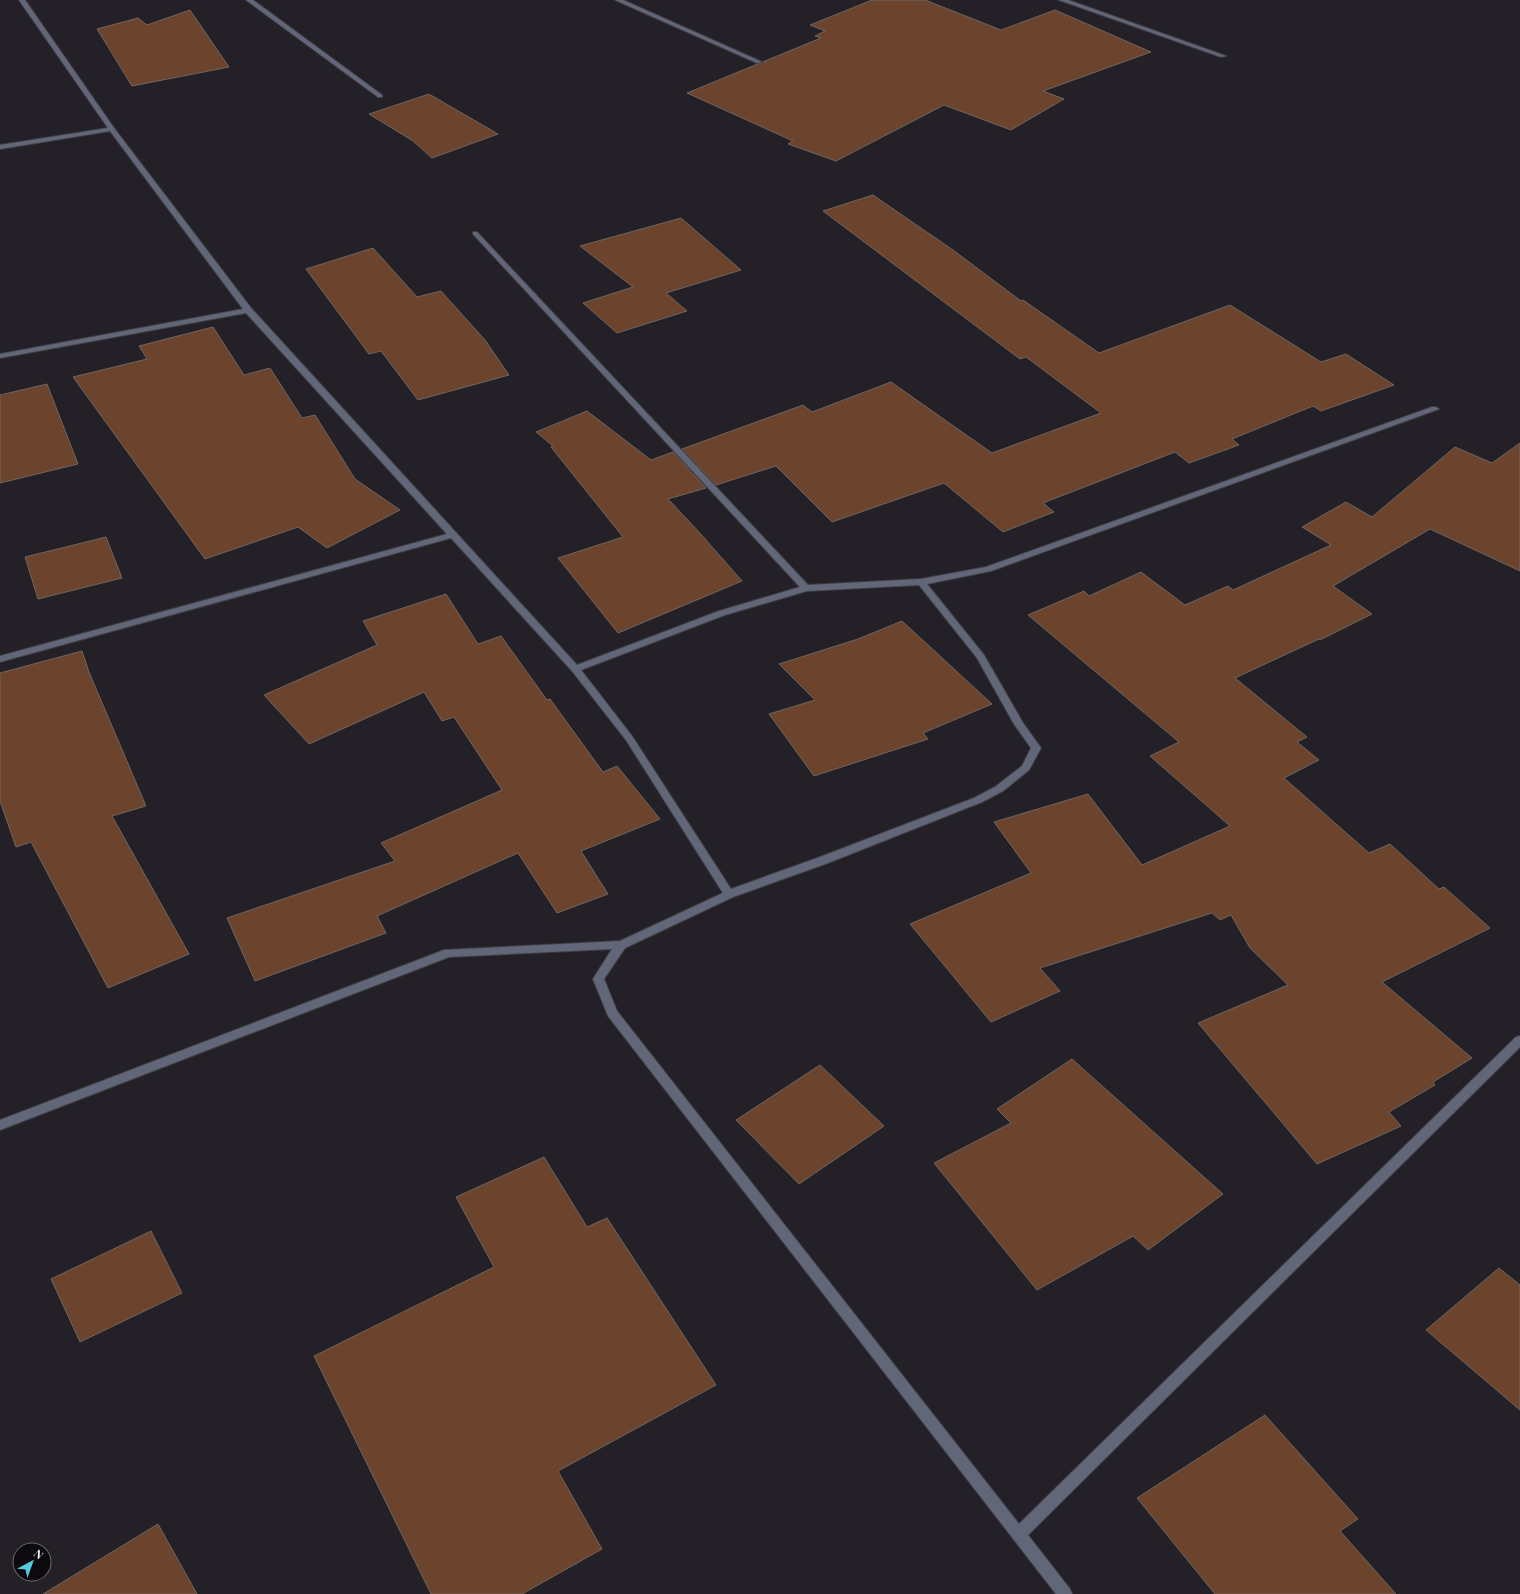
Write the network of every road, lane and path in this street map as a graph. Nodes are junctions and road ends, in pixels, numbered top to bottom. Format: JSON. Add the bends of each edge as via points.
{"nodes":[{"id":1,"x":22,"y":0,"type":"edge"},
{"id":2,"x":249,"y":0,"type":"edge"},
{"id":3,"x":618,"y":0,"type":"edge"},
{"id":4,"x":1062,"y":0,"type":"edge"},
{"id":5,"x":1223,"y":56,"type":"dead end"},
{"id":6,"x":759,"y":62,"type":"dead end"},
{"id":7,"x":380,"y":96,"type":"dead end"},
{"id":8,"x":112,"y":130,"type":"junction"},
{"id":9,"x":0,"y":147,"type":"edge"},
{"id":10,"x":475,"y":233,"type":"dead end"},
{"id":11,"x":248,"y":310,"type":"junction"},
{"id":12,"x":0,"y":356,"type":"edge"},
{"id":13,"x":1435,"y":409,"type":"dead end"},
{"id":14,"x":454,"y":535,"type":"junction"},
{"id":15,"x":921,"y":582,"type":"junction"},
{"id":16,"x":806,"y":588,"type":"junction"},
{"id":17,"x":0,"y":659,"type":"edge"},
{"id":18,"x":575,"y":669,"type":"junction"},
{"id":19,"x":729,"y":894,"type":"junction"},
{"id":20,"x":621,"y":945,"type":"junction"},
{"id":21,"x":1520,"y":1040,"type":"edge"},
{"id":22,"x":0,"y":1125,"type":"edge"},
{"id":23,"x":1019,"y":1534,"type":"junction"},
{"id":24,"x":1065,"y":1594,"type":"edge"}],
"edges":[{"from":1,"to":8,"type":"street"},
{"from":2,"to":7,"type":"street"},
{"from":3,"to":6,"type":"street"},
{"from":4,"to":5,"type":"street"},
{"from":8,"to":9,"type":"street"},
{"from":8,"to":11,"type":"street"},
{"from":10,"to":16,"type":"street"},
{"from":11,"to":12,"type":"street"},
{"from":11,"to":14,"type":"street"},
{"from":13,"to":15,"type":"street","via":[[988,569]]},
{"from":14,"to":17,"type":"street"},
{"from":14,"to":18,"type":"street"},
{"from":15,"to":16,"type":"street"},
{"from":15,"to":19,"type":"street","via":[[981,657],[1019,724],[1036,748],[1026,768],[999,789],[978,800]]},
{"from":16,"to":18,"type":"street","via":[[722,613]]},
{"from":18,"to":19,"type":"street","via":[[629,738]]},
{"from":19,"to":20,"type":"street"},
{"from":20,"to":22,"type":"street","via":[[448,953]]},
{"from":20,"to":23,"type":"street","via":[[598,980],[612,1013]]},
{"from":21,"to":23,"type":"street"},
{"from":23,"to":24,"type":"street"}]}
